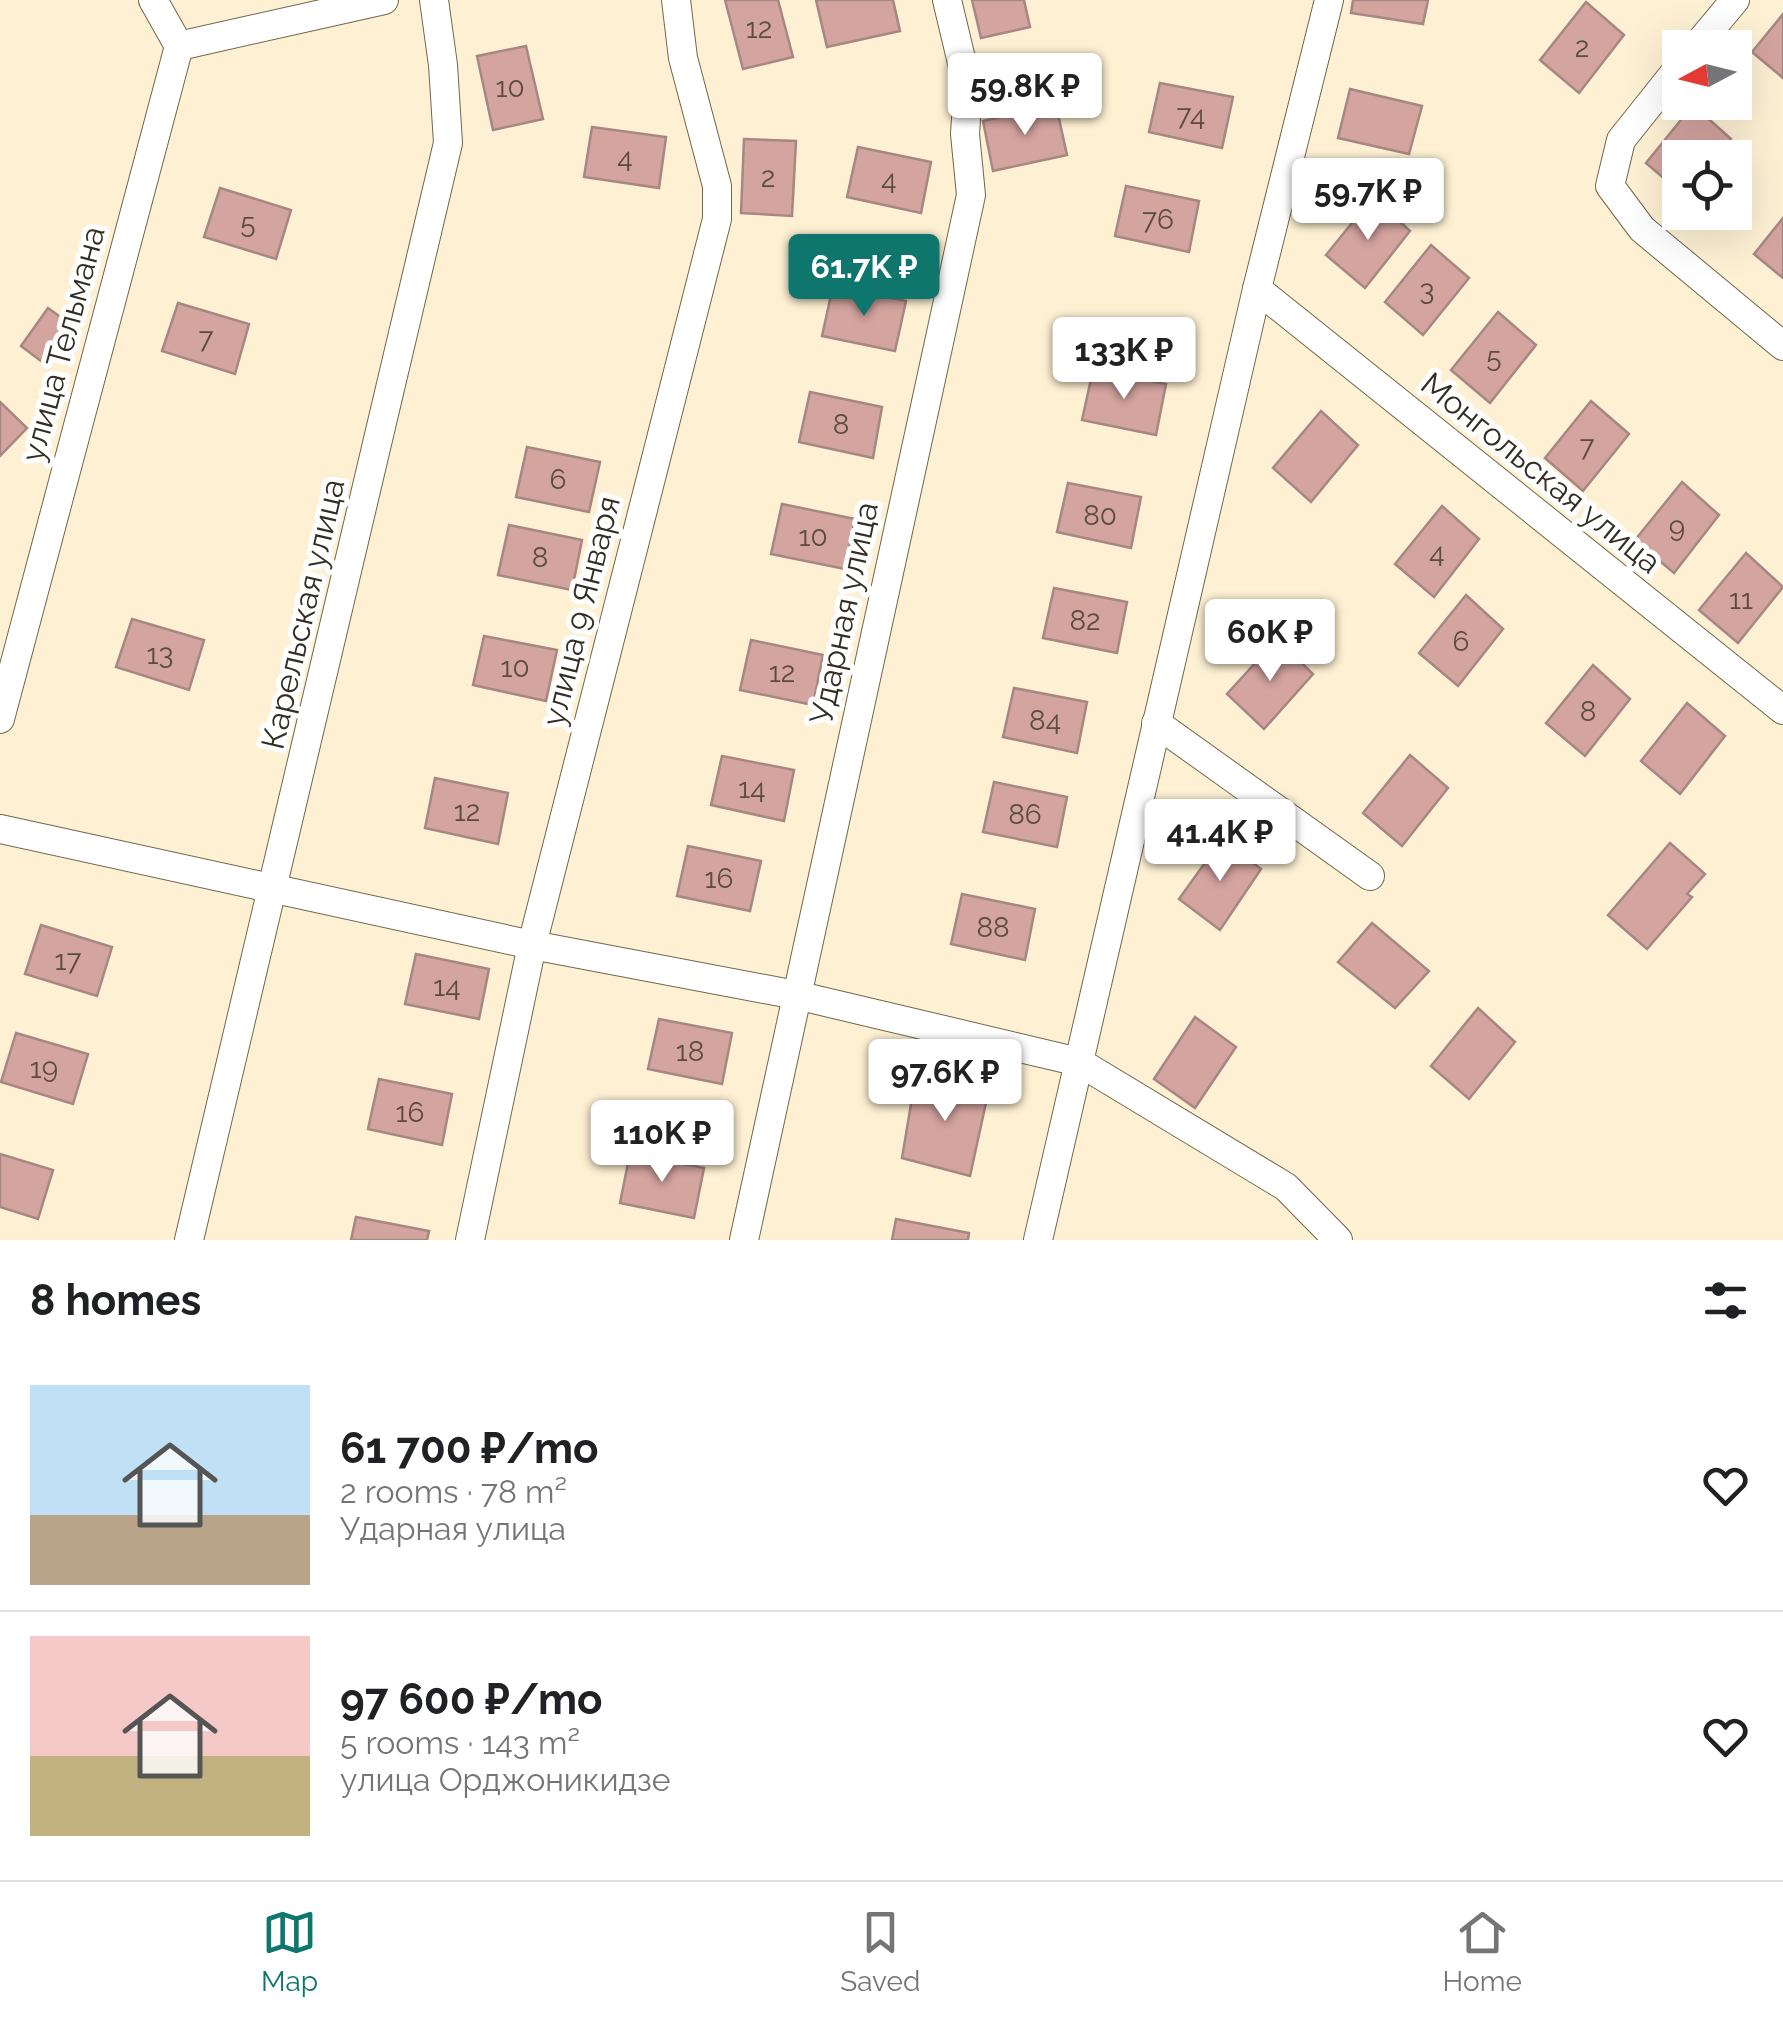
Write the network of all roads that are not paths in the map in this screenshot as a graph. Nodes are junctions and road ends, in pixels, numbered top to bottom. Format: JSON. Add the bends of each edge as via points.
{"nodes":[{"id":1,"x":153,"y":0,"type":"edge"},
{"id":2,"x":384,"y":0,"type":"edge"},
{"id":3,"x":434,"y":0,"type":"edge"},
{"id":4,"x":676,"y":0,"type":"edge"},
{"id":5,"x":947,"y":0,"type":"edge"},
{"id":6,"x":1329,"y":0,"type":"edge"},
{"id":7,"x":1734,"y":0,"type":"edge"},
{"id":8,"x":1709,"y":30,"type":"edge"},
{"id":9,"x":179,"y":46,"type":"junction"},
{"id":10,"x":1662,"y":89,"type":"edge"},
{"id":11,"x":1257,"y":289,"type":"junction"},
{"id":12,"x":1783,"y":346,"type":"edge"},
{"id":13,"x":1783,"y":710,"type":"edge"},
{"id":14,"x":0,"y":719,"type":"edge"},
{"id":15,"x":1156,"y":723,"type":"junction"},
{"id":16,"x":0,"y":829,"type":"edge"},
{"id":17,"x":1370,"y":876,"type":"dead end"},
{"id":18,"x":274,"y":890,"type":"junction"},
{"id":19,"x":532,"y":945,"type":"junction"},
{"id":20,"x":796,"y":995,"type":"junction"},
{"id":21,"x":1079,"y":1062,"type":"junction"},
{"id":22,"x":190,"y":1240,"type":"edge"},
{"id":23,"x":470,"y":1240,"type":"edge"},
{"id":24,"x":744,"y":1240,"type":"edge"},
{"id":25,"x":1038,"y":1240,"type":"edge"},
{"id":26,"x":1338,"y":1240,"type":"edge"}],
"edges":[{"from":1,"to":9,"type":"street"},
{"from":2,"to":9,"type":"street"},
{"from":3,"to":18,"type":"street","name":"Карельская улица","via":[[448,143]]},
{"from":4,"to":19,"type":"street","name":"улица 9 Января","via":[[683,58],[717,186],[717,219]]},
{"from":5,"to":20,"type":"street","name":"Ударная улица","via":[[968,88],[970,196]]},
{"from":6,"to":11,"type":"street"},
{"from":7,"to":8,"type":"street"},
{"from":9,"to":14,"type":"street","name":"улица Тельмана"},
{"from":10,"to":12,"type":"street","via":[[1621,140],[1610,186],[1642,229]]},
{"from":11,"to":13,"type":"street","name":"Монгольская улица"},
{"from":11,"to":15,"type":"street"},
{"from":15,"to":17,"type":"street"},
{"from":15,"to":21,"type":"street"},
{"from":16,"to":18,"type":"street"},
{"from":18,"to":19,"type":"street"},
{"from":18,"to":22,"type":"street","name":"Карельская улица"},
{"from":19,"to":20,"type":"street"},
{"from":19,"to":23,"type":"street","name":"улица 9 Января"},
{"from":20,"to":21,"type":"street"},
{"from":20,"to":24,"type":"street","name":"Ударная улица"},
{"from":21,"to":25,"type":"street"},
{"from":21,"to":26,"type":"street","via":[[1286,1188]]}]}
